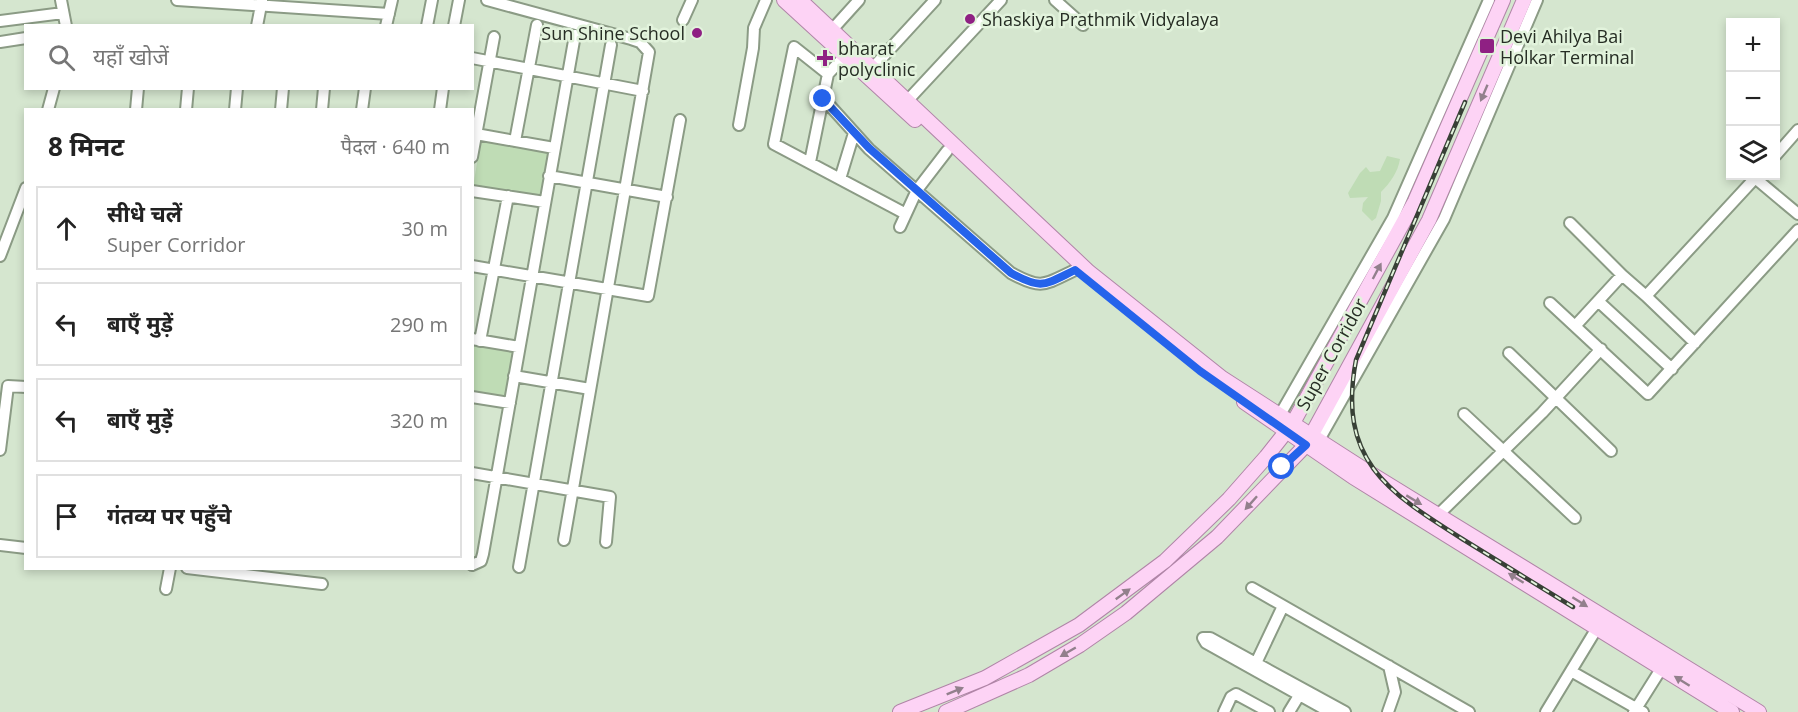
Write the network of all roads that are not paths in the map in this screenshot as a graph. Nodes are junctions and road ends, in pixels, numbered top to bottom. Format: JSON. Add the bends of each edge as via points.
{"nodes":[{"id":1,"x":61,"y":0,"type":"edge"},
{"id":2,"x":177,"y":0,"type":"edge"},
{"id":3,"x":186,"y":0,"type":"edge"},
{"id":4,"x":392,"y":0,"type":"edge"},
{"id":5,"x":432,"y":0,"type":"edge"},
{"id":6,"x":459,"y":0,"type":"edge"},
{"id":7,"x":487,"y":0,"type":"edge"},
{"id":8,"x":692,"y":0,"type":"edge"},
{"id":9,"x":766,"y":0,"type":"edge"},
{"id":10,"x":784,"y":0,"type":"edge"},
{"id":11,"x":800,"y":0,"type":"edge"},
{"id":12,"x":858,"y":0,"type":"edge"},
{"id":13,"x":935,"y":0,"type":"edge"},
{"id":14,"x":1001,"y":0,"type":"edge"},
{"id":15,"x":1055,"y":0,"type":"edge"},
{"id":16,"x":1489,"y":0,"type":"edge"},
{"id":17,"x":1503,"y":0,"type":"edge"},
{"id":18,"x":1524,"y":0,"type":"edge"},
{"id":19,"x":1537,"y":0,"type":"edge"},
{"id":20,"x":209,"y":1,"type":"edge"},
{"id":21,"x":261,"y":3,"type":"edge"},
{"id":22,"x":346,"y":6,"type":"edge"},
{"id":23,"x":63,"y":13,"type":"junction"},
{"id":24,"x":387,"y":20,"type":"edge"},
{"id":25,"x":683,"y":20,"type":"dead end"},
{"id":26,"x":0,"y":21,"type":"edge"},
{"id":27,"x":66,"y":24,"type":"edge"},
{"id":28,"x":257,"y":24,"type":"edge"},
{"id":29,"x":427,"y":24,"type":"edge"},
{"id":30,"x":454,"y":24,"type":"edge"},
{"id":31,"x":537,"y":25,"type":"dead end"},
{"id":32,"x":1083,"y":25,"type":"dead end"},
{"id":33,"x":831,"y":31,"type":"junction"},
{"id":34,"x":575,"y":35,"type":"dead end"},
{"id":35,"x":494,"y":37,"type":"dead end"},
{"id":36,"x":24,"y":38,"type":"edge"},
{"id":37,"x":0,"y":42,"type":"edge"},
{"id":38,"x":611,"y":45,"type":"dead end"},
{"id":39,"x":845,"y":56,"type":"junction"},
{"id":40,"x":474,"y":58,"type":"edge"},
{"id":41,"x":489,"y":62,"type":"junction"},
{"id":42,"x":528,"y":69,"type":"junction"},
{"id":43,"x":870,"y":71,"type":"junction"},
{"id":44,"x":828,"y":74,"type":"junction"},
{"id":45,"x":565,"y":76,"type":"junction"},
{"id":46,"x":605,"y":84,"type":"junction"},
{"id":47,"x":53,"y":90,"type":"edge"},
{"id":48,"x":138,"y":90,"type":"edge"},
{"id":49,"x":188,"y":90,"type":"edge"},
{"id":50,"x":237,"y":90,"type":"edge"},
{"id":51,"x":284,"y":90,"type":"edge"},
{"id":52,"x":324,"y":90,"type":"edge"},
{"id":53,"x":365,"y":90,"type":"edge"},
{"id":54,"x":443,"y":90,"type":"edge"},
{"id":55,"x":643,"y":91,"type":"junction"},
{"id":56,"x":823,"y":99,"type":"junction"},
{"id":57,"x":908,"y":100,"type":"junction"},
{"id":58,"x":49,"y":108,"type":"edge"},
{"id":59,"x":136,"y":108,"type":"edge"},
{"id":60,"x":186,"y":108,"type":"edge"},
{"id":61,"x":235,"y":108,"type":"edge"},
{"id":62,"x":281,"y":108,"type":"edge"},
{"id":63,"x":322,"y":108,"type":"edge"},
{"id":64,"x":362,"y":108,"type":"edge"},
{"id":65,"x":440,"y":108,"type":"edge"},
{"id":66,"x":680,"y":120,"type":"dead end"},
{"id":67,"x":739,"y":125,"type":"dead end"},
{"id":68,"x":1798,"y":130,"type":"edge"},
{"id":69,"x":854,"y":133,"type":"junction"},
{"id":70,"x":476,"y":134,"type":"junction"},
{"id":71,"x":515,"y":141,"type":"junction"},
{"id":72,"x":474,"y":146,"type":"edge"},
{"id":73,"x":554,"y":147,"type":"junction"},
{"id":74,"x":1780,"y":150,"type":"edge"},
{"id":75,"x":947,"y":151,"type":"junction"},
{"id":76,"x":810,"y":162,"type":"junction"},
{"id":77,"x":549,"y":176,"type":"junction"},
{"id":78,"x":840,"y":179,"type":"junction"},
{"id":79,"x":1753,"y":180,"type":"edge"},
{"id":80,"x":1759,"y":180,"type":"edge"},
{"id":81,"x":586,"y":182,"type":"junction"},
{"id":82,"x":626,"y":190,"type":"junction"},
{"id":83,"x":917,"y":190,"type":"junction"},
{"id":84,"x":474,"y":191,"type":"edge"},
{"id":85,"x":24,"y":193,"type":"edge"},
{"id":86,"x":508,"y":196,"type":"junction"},
{"id":87,"x":667,"y":197,"type":"junction"},
{"id":88,"x":545,"y":202,"type":"junction"},
{"id":89,"x":906,"y":214,"type":"junction"},
{"id":90,"x":1798,"y":214,"type":"edge"},
{"id":91,"x":1570,"y":223,"type":"dead end"},
{"id":92,"x":900,"y":228,"type":"dead end"},
{"id":93,"x":1798,"y":230,"type":"edge"},
{"id":94,"x":0,"y":256,"type":"edge"},
{"id":95,"x":474,"y":266,"type":"edge"},
{"id":96,"x":494,"y":269,"type":"junction"},
{"id":97,"x":1075,"y":270,"type":"junction"},
{"id":98,"x":1622,"y":275,"type":"junction"},
{"id":99,"x":532,"y":276,"type":"junction"},
{"id":100,"x":567,"y":282,"type":"junction"},
{"id":101,"x":607,"y":289,"type":"junction"},
{"id":102,"x":1646,"y":296,"type":"junction"},
{"id":103,"x":1598,"y":301,"type":"junction"},
{"id":104,"x":1550,"y":303,"type":"dead end"},
{"id":105,"x":1576,"y":325,"type":"junction"},
{"id":106,"x":476,"y":340,"type":"edge"},
{"id":107,"x":1695,"y":343,"type":"junction"},
{"id":108,"x":519,"y":347,"type":"junction"},
{"id":109,"x":1601,"y":349,"type":"junction"},
{"id":110,"x":1509,"y":353,"type":"dead end"},
{"id":111,"x":1672,"y":369,"type":"junction"},
{"id":112,"x":514,"y":376,"type":"junction"},
{"id":113,"x":550,"y":382,"type":"junction"},
{"id":114,"x":24,"y":387,"type":"edge"},
{"id":115,"x":590,"y":389,"type":"junction"},
{"id":116,"x":474,"y":397,"type":"edge"},
{"id":117,"x":1555,"y":399,"type":"junction"},
{"id":118,"x":510,"y":403,"type":"junction"},
{"id":119,"x":1464,"y":414,"type":"dead end"},
{"id":120,"x":1284,"y":423,"type":"junction"},
{"id":121,"x":1312,"y":443,"type":"junction"},
{"id":122,"x":0,"y":450,"type":"edge"},
{"id":123,"x":1504,"y":450,"type":"junction"},
{"id":124,"x":1611,"y":451,"type":"dead end"},
{"id":125,"x":474,"y":473,"type":"edge"},
{"id":126,"x":497,"y":477,"type":"junction"},
{"id":127,"x":1376,"y":477,"type":"junction"},
{"id":128,"x":534,"y":484,"type":"junction"},
{"id":129,"x":573,"y":491,"type":"junction"},
{"id":130,"x":1377,"y":492,"type":"junction"},
{"id":131,"x":1438,"y":515,"type":"junction"},
{"id":132,"x":1575,"y":518,"type":"dead end"},
{"id":133,"x":564,"y":540,"type":"dead end"},
{"id":134,"x":606,"y":542,"type":"dead end"},
{"id":135,"x":0,"y":545,"type":"edge"},
{"id":136,"x":24,"y":548,"type":"edge"},
{"id":137,"x":474,"y":564,"type":"edge"},
{"id":138,"x":519,"y":567,"type":"dead end"},
{"id":139,"x":170,"y":570,"type":"edge"},
{"id":140,"x":226,"y":571,"type":"edge"},
{"id":141,"x":274,"y":573,"type":"edge"},
{"id":142,"x":322,"y":584,"type":"dead end"},
{"id":143,"x":1252,"y":588,"type":"dead end"},
{"id":144,"x":166,"y":589,"type":"dead end"},
{"id":145,"x":1283,"y":606,"type":"junction"},
{"id":146,"x":1599,"y":630,"type":"junction"},
{"id":147,"x":1256,"y":663,"type":"junction"},
{"id":148,"x":1389,"y":666,"type":"junction"},
{"id":149,"x":1661,"y":669,"type":"junction"},
{"id":150,"x":1576,"y":674,"type":"junction"},
{"id":151,"x":1301,"y":692,"type":"junction"},
{"id":152,"x":1637,"y":711,"type":"edge"},
{"id":153,"x":900,"y":712,"type":"edge"},
{"id":154,"x":946,"y":712,"type":"edge"},
{"id":155,"x":1224,"y":712,"type":"edge"},
{"id":156,"x":1269,"y":712,"type":"edge"},
{"id":157,"x":1289,"y":712,"type":"edge"},
{"id":158,"x":1330,"y":712,"type":"edge"},
{"id":159,"x":1345,"y":712,"type":"edge"},
{"id":160,"x":1388,"y":712,"type":"edge"},
{"id":161,"x":1469,"y":712,"type":"edge"},
{"id":162,"x":1545,"y":712,"type":"edge"},
{"id":163,"x":1553,"y":712,"type":"edge"},
{"id":164,"x":1732,"y":712,"type":"edge"},
{"id":165,"x":1759,"y":712,"type":"edge"}],
"edges":[{"from":1,"to":23,"type":"street"},
{"from":2,"to":3,"type":"street"},
{"from":3,"to":20,"type":"street"},
{"from":4,"to":24,"type":"street"},
{"from":5,"to":29,"type":"street"},
{"from":6,"to":30,"type":"street"},
{"from":7,"to":55,"type":"street","via":[[640,42],[649,51]]},
{"from":8,"to":25,"type":"street"},
{"from":9,"to":67,"type":"street","via":[[754,28]]},
{"from":10,"to":39,"type":"main road"},
{"from":11,"to":33,"type":"main road"},
{"from":12,"to":33,"type":"street"},
{"from":13,"to":43,"type":"street"},
{"from":14,"to":57,"type":"street"},
{"from":15,"to":32,"type":"street"},
{"from":16,"to":120,"type":"street","via":[[1393,218]]},
{"from":120,"to":17,"type":"main road","name":"Super Corridor","one_way":true,"via":[[1415,201]]},
{"from":18,"to":121,"type":"main road","name":"Super Corridor","one_way":true,"via":[[1429,220]]},
{"from":19,"to":121,"type":"street","via":[[1455,196]]},
{"from":20,"to":21,"type":"street"},
{"from":21,"to":22,"type":"street"},
{"from":21,"to":28,"type":"street"},
{"from":22,"to":24,"type":"street"},
{"from":23,"to":26,"type":"street"},
{"from":23,"to":27,"type":"street"},
{"from":31,"to":42,"type":"street"},
{"from":33,"to":43,"type":"main road"},
{"from":34,"to":45,"type":"street"},
{"from":35,"to":41,"type":"street"},
{"from":36,"to":37,"type":"street"},
{"from":38,"to":46,"type":"street"},
{"from":39,"to":43,"type":"main road"},
{"from":39,"to":44,"type":"street"},
{"from":40,"to":41,"type":"street"},
{"from":41,"to":42,"type":"street"},
{"from":41,"to":70,"type":"street"},
{"from":42,"to":45,"type":"street"},
{"from":42,"to":71,"type":"street"},
{"from":43,"to":57,"type":"main road"},
{"from":43,"to":75,"type":"main road"},
{"from":44,"to":56,"type":"street"},
{"from":44,"to":76,"type":"street","via":[[794,47],[774,144]]},
{"from":45,"to":46,"type":"street"},
{"from":45,"to":73,"type":"street"},
{"from":46,"to":55,"type":"street"},
{"from":46,"to":81,"type":"street"},
{"from":47,"to":58,"type":"street"},
{"from":48,"to":59,"type":"street"},
{"from":49,"to":60,"type":"street"},
{"from":50,"to":61,"type":"street"},
{"from":51,"to":62,"type":"street"},
{"from":52,"to":63,"type":"street"},
{"from":53,"to":64,"type":"street"},
{"from":54,"to":65,"type":"street"},
{"from":55,"to":82,"type":"street"},
{"from":56,"to":69,"type":"street"},
{"from":56,"to":76,"type":"street"},
{"from":57,"to":120,"type":"main road","via":[[1089,272]]},
{"from":66,"to":87,"type":"street"},
{"from":68,"to":74,"type":"street"},
{"from":69,"to":78,"type":"street"},
{"from":69,"to":83,"type":"street"},
{"from":70,"to":71,"type":"street"},
{"from":70,"to":72,"type":"street"},
{"from":71,"to":73,"type":"street"},
{"from":73,"to":77,"type":"street"},
{"from":75,"to":83,"type":"street"},
{"from":75,"to":97,"type":"main road"},
{"from":76,"to":78,"type":"street"},
{"from":77,"to":81,"type":"street"},
{"from":77,"to":88,"type":"street"},
{"from":78,"to":89,"type":"street"},
{"from":79,"to":102,"type":"street"},
{"from":80,"to":90,"type":"street"},
{"from":81,"to":82,"type":"street"},
{"from":81,"to":100,"type":"street"},
{"from":82,"to":87,"type":"street"},
{"from":82,"to":101,"type":"street"},
{"from":83,"to":89,"type":"street"},
{"from":83,"to":97,"type":"street","via":[[1011,273],[1032,284],[1044,284]]},
{"from":84,"to":86,"type":"street"},
{"from":85,"to":94,"type":"street"},
{"from":86,"to":88,"type":"street"},
{"from":86,"to":96,"type":"street"},
{"from":87,"to":101,"type":"street","via":[[651,292],[644,296]]},
{"from":88,"to":99,"type":"street"},
{"from":89,"to":92,"type":"street"},
{"from":91,"to":98,"type":"street"},
{"from":93,"to":107,"type":"street"},
{"from":95,"to":96,"type":"street"},
{"from":96,"to":99,"type":"street"},
{"from":96,"to":106,"type":"street"},
{"from":97,"to":120,"type":"main road","via":[[1200,371]]},
{"from":98,"to":102,"type":"street"},
{"from":98,"to":103,"type":"street"},
{"from":99,"to":100,"type":"street"},
{"from":99,"to":108,"type":"street"},
{"from":100,"to":101,"type":"street"},
{"from":100,"to":113,"type":"street"},
{"from":101,"to":115,"type":"street"},
{"from":102,"to":107,"type":"street"},
{"from":103,"to":105,"type":"street"},
{"from":103,"to":111,"type":"street"},
{"from":104,"to":105,"type":"street"},
{"from":105,"to":109,"type":"street"},
{"from":106,"to":108,"type":"street"},
{"from":107,"to":111,"type":"street"},
{"from":108,"to":112,"type":"street"},
{"from":109,"to":111,"type":"street","via":[[1648,394]]},
{"from":109,"to":117,"type":"street"},
{"from":110,"to":117,"type":"street"},
{"from":112,"to":113,"type":"street"},
{"from":112,"to":118,"type":"street"},
{"from":113,"to":115,"type":"street"},
{"from":113,"to":128,"type":"street"},
{"from":114,"to":122,"type":"street","via":[[8,386]]},
{"from":115,"to":129,"type":"street"},
{"from":116,"to":118,"type":"street"},
{"from":117,"to":123,"type":"street"},
{"from":117,"to":124,"type":"street"},
{"from":118,"to":126,"type":"street"},
{"from":119,"to":123,"type":"street"},
{"from":120,"to":121,"type":"main road"},
{"from":153,"to":120,"type":"main road","name":"Super Corridor","one_way":true,"via":[[1028,656],[1127,591],[1204,524],[1251,475]]},
{"from":121,"to":127,"type":"main road"},
{"from":121,"to":130,"type":"main road"},
{"from":121,"to":154,"type":"main road","name":"Super Corridor","one_way":true,"via":[[1217,537],[1126,613],[1029,675]]},
{"from":123,"to":131,"type":"street"},
{"from":123,"to":132,"type":"street"},
{"from":125,"to":126,"type":"street"},
{"from":126,"to":128,"type":"street"},
{"from":126,"to":137,"type":"street","via":[[483,554],[481,561]]},
{"from":127,"to":130,"type":"main road"},
{"from":127,"to":131,"type":"main road","one_way":true},
{"from":128,"to":129,"type":"street"},
{"from":128,"to":138,"type":"street"},
{"from":129,"to":133,"type":"street"},
{"from":129,"to":134,"type":"street","via":[[610,497]]},
{"from":146,"to":130,"type":"main road","one_way":true},
{"from":131,"to":165,"type":"main road","one_way":true},
{"from":135,"to":136,"type":"street"},
{"from":139,"to":144,"type":"street"},
{"from":140,"to":141,"type":"street"},
{"from":141,"to":142,"type":"street"},
{"from":143,"to":145,"type":"street"},
{"from":145,"to":147,"type":"street"},
{"from":145,"to":148,"type":"street"},
{"from":146,"to":149,"type":"main road"},
{"from":146,"to":150,"type":"street"},
{"from":146,"to":162,"type":"street"},
{"from":147,"to":151,"type":"street"},
{"from":147,"to":151,"type":"street","via":[[1206,636],[1203,638]]},
{"from":148,"to":160,"type":"street","via":[[1395,692]]},
{"from":148,"to":161,"type":"street"},
{"from":149,"to":152,"type":"street"},
{"from":164,"to":149,"type":"main road","one_way":true},
{"from":150,"to":152,"type":"street"},
{"from":150,"to":163,"type":"street"},
{"from":151,"to":157,"type":"street"},
{"from":151,"to":158,"type":"street"},
{"from":151,"to":159,"type":"street"},
{"from":155,"to":156,"type":"street","via":[[1236,694]]}]}
